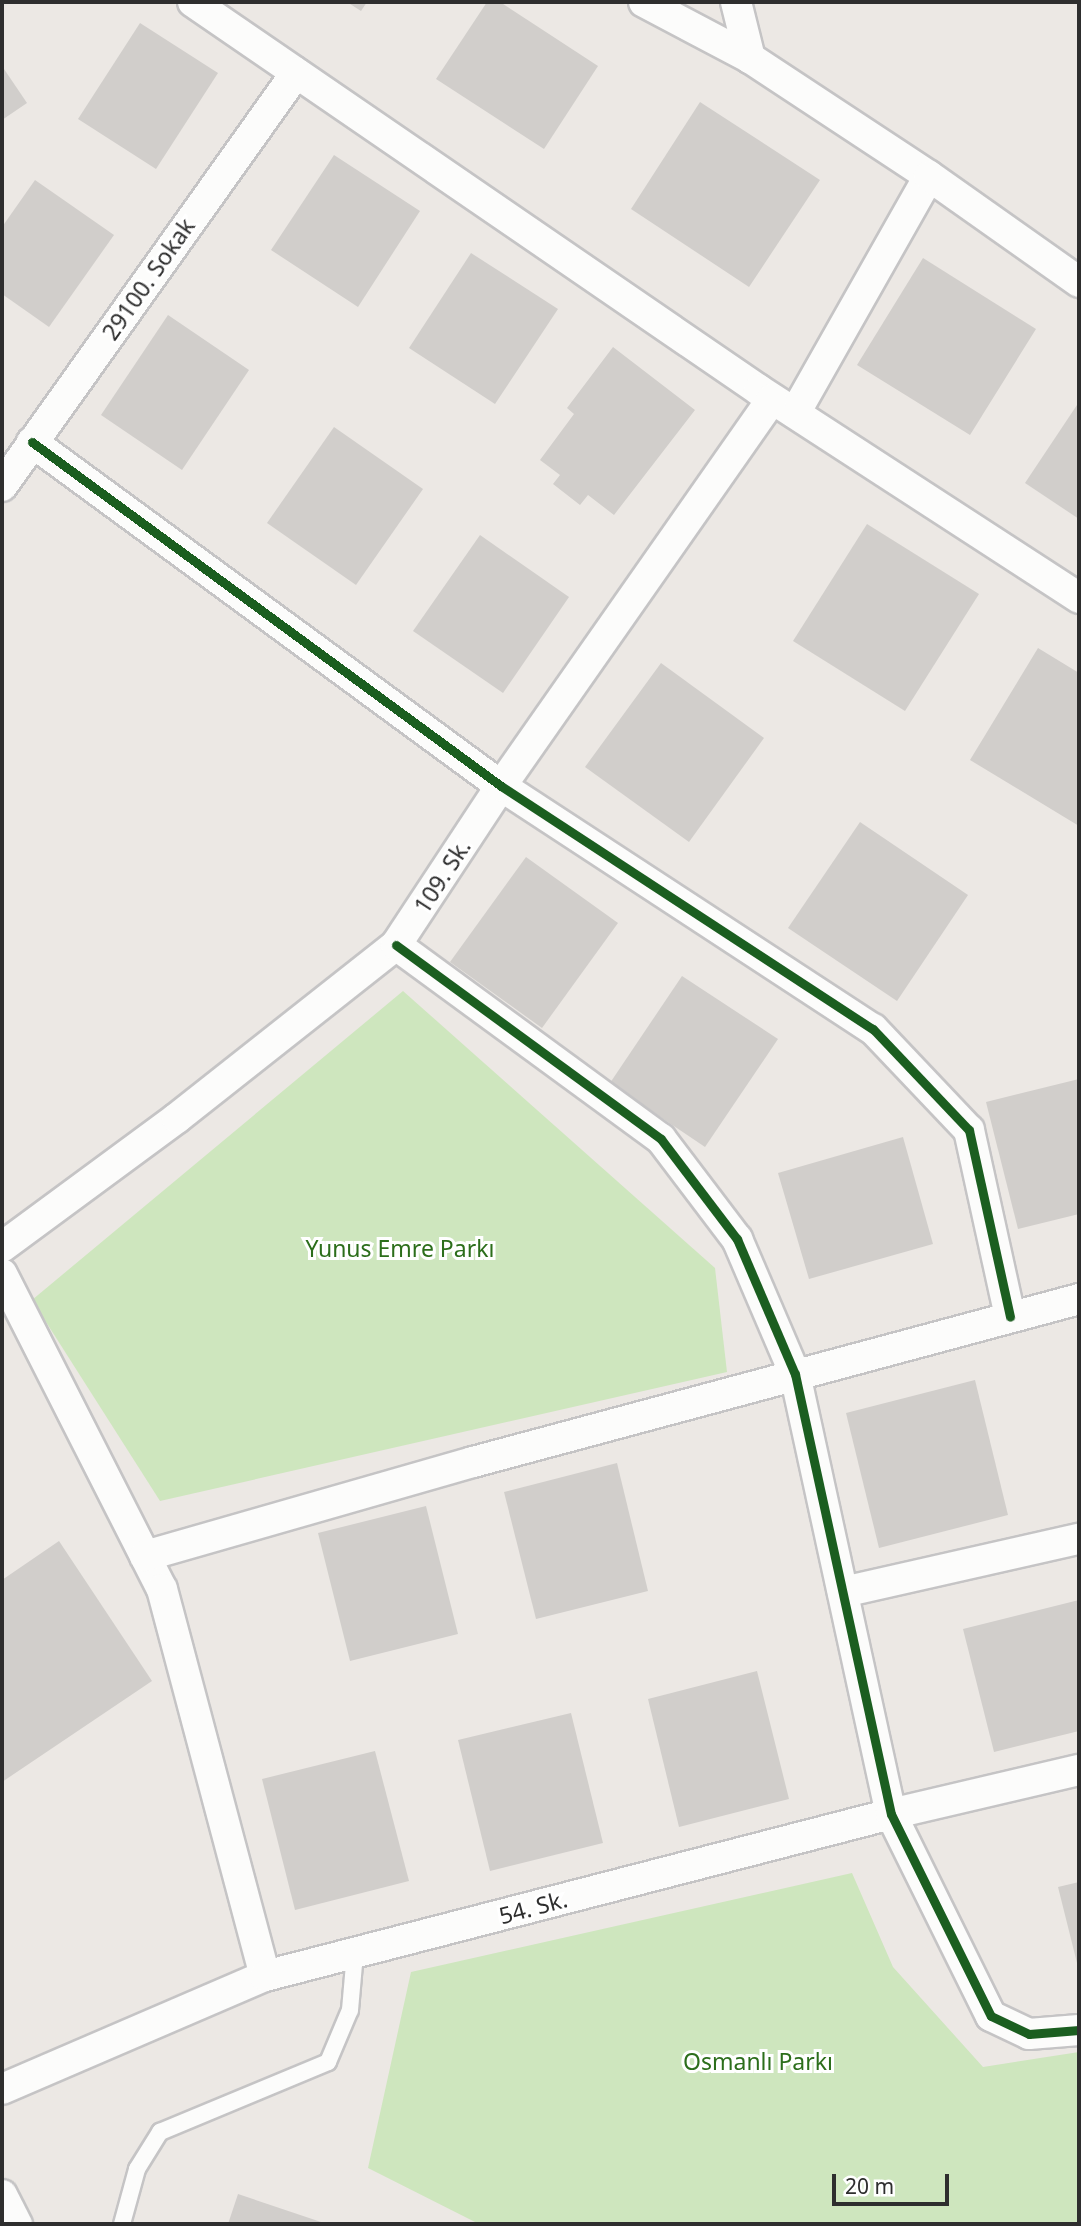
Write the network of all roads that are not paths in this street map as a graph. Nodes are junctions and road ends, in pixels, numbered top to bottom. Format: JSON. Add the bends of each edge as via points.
{"nodes":[{"id":1,"x":193,"y":2,"type":"edge"},
{"id":2,"x":644,"y":2,"type":"edge"},
{"id":3,"x":736,"y":2,"type":"edge"},
{"id":4,"x":750,"y":58,"type":"junction"},
{"id":5,"x":296,"y":73,"type":"junction"},
{"id":6,"x":929,"y":176,"type":"junction"},
{"id":7,"x":1079,"y":282,"type":"edge"},
{"id":8,"x":784,"y":406,"type":"junction"},
{"id":9,"x":32,"y":442,"type":"junction"},
{"id":10,"x":2,"y":486,"type":"edge"},
{"id":11,"x":1079,"y":598,"type":"edge"},
{"id":12,"x":501,"y":786,"type":"junction"},
{"id":13,"x":396,"y":946,"type":"junction"},
{"id":14,"x":2,"y":1247,"type":"edge"},
{"id":15,"x":2,"y":1274,"type":"edge"},
{"id":16,"x":1079,"y":1299,"type":"edge"},
{"id":17,"x":1010,"y":1317,"type":"junction"},
{"id":18,"x":795,"y":1374,"type":"junction"},
{"id":19,"x":1079,"y":1539,"type":"edge"},
{"id":20,"x":145,"y":1556,"type":"junction"},
{"id":21,"x":843,"y":1592,"type":"junction"},
{"id":22,"x":1079,"y":1770,"type":"edge"},
{"id":23,"x":891,"y":1814,"type":"junction"},
{"id":24,"x":355,"y":1953,"type":"junction"},
{"id":25,"x":265,"y":1976,"type":"junction"},
{"id":26,"x":1079,"y":2030,"type":"edge"},
{"id":27,"x":2,"y":2089,"type":"edge"},
{"id":28,"x":2,"y":2195,"type":"edge"},
{"id":29,"x":18,"y":2224,"type":"edge"},
{"id":30,"x":122,"y":2224,"type":"edge"}],
"edges":[{"from":1,"to":5,"type":"street"},
{"from":2,"to":4,"type":"street"},
{"from":3,"to":4,"type":"street"},
{"from":4,"to":6,"type":"street"},
{"from":5,"to":8,"type":"street"},
{"from":5,"to":9,"type":"street","name":"29100. Sokak"},
{"from":6,"to":7,"type":"street"},
{"from":6,"to":8,"type":"street","name":"109. Sk."},
{"from":8,"to":11,"type":"street"},
{"from":8,"to":12,"type":"street","name":"109. Sk."},
{"from":9,"to":10,"type":"street","name":"29100. Sokak"},
{"from":9,"to":12,"type":"street"},
{"from":12,"to":13,"type":"street","name":"109. Sk."},
{"from":12,"to":17,"type":"street","via":[[873,1029],[969,1130]]},
{"from":13,"to":14,"type":"street","name":"109. Sk.","via":[[177,1118]]},
{"from":13,"to":18,"type":"street","via":[[661,1139],[737,1239]]},
{"from":15,"to":20,"type":"street"},
{"from":16,"to":17,"type":"street"},
{"from":17,"to":18,"type":"street"},
{"from":18,"to":20,"type":"street"},
{"from":18,"to":21,"type":"street"},
{"from":19,"to":21,"type":"street"},
{"from":20,"to":25,"type":"street","via":[[162,1589]]},
{"from":21,"to":23,"type":"street"},
{"from":22,"to":23,"type":"street","name":"54. Sk."},
{"from":23,"to":24,"type":"street","name":"54. Sk."},
{"from":23,"to":26,"type":"street","via":[[991,2016],[1029,2034]]},
{"from":24,"to":25,"type":"street","name":"54. Sk."},
{"from":24,"to":30,"type":"lane","via":[[350,2010],[328,2062],[160,2132],[137,2169]]},
{"from":25,"to":27,"type":"street","name":"54. Sk."},
{"from":28,"to":29,"type":"street"}]}
